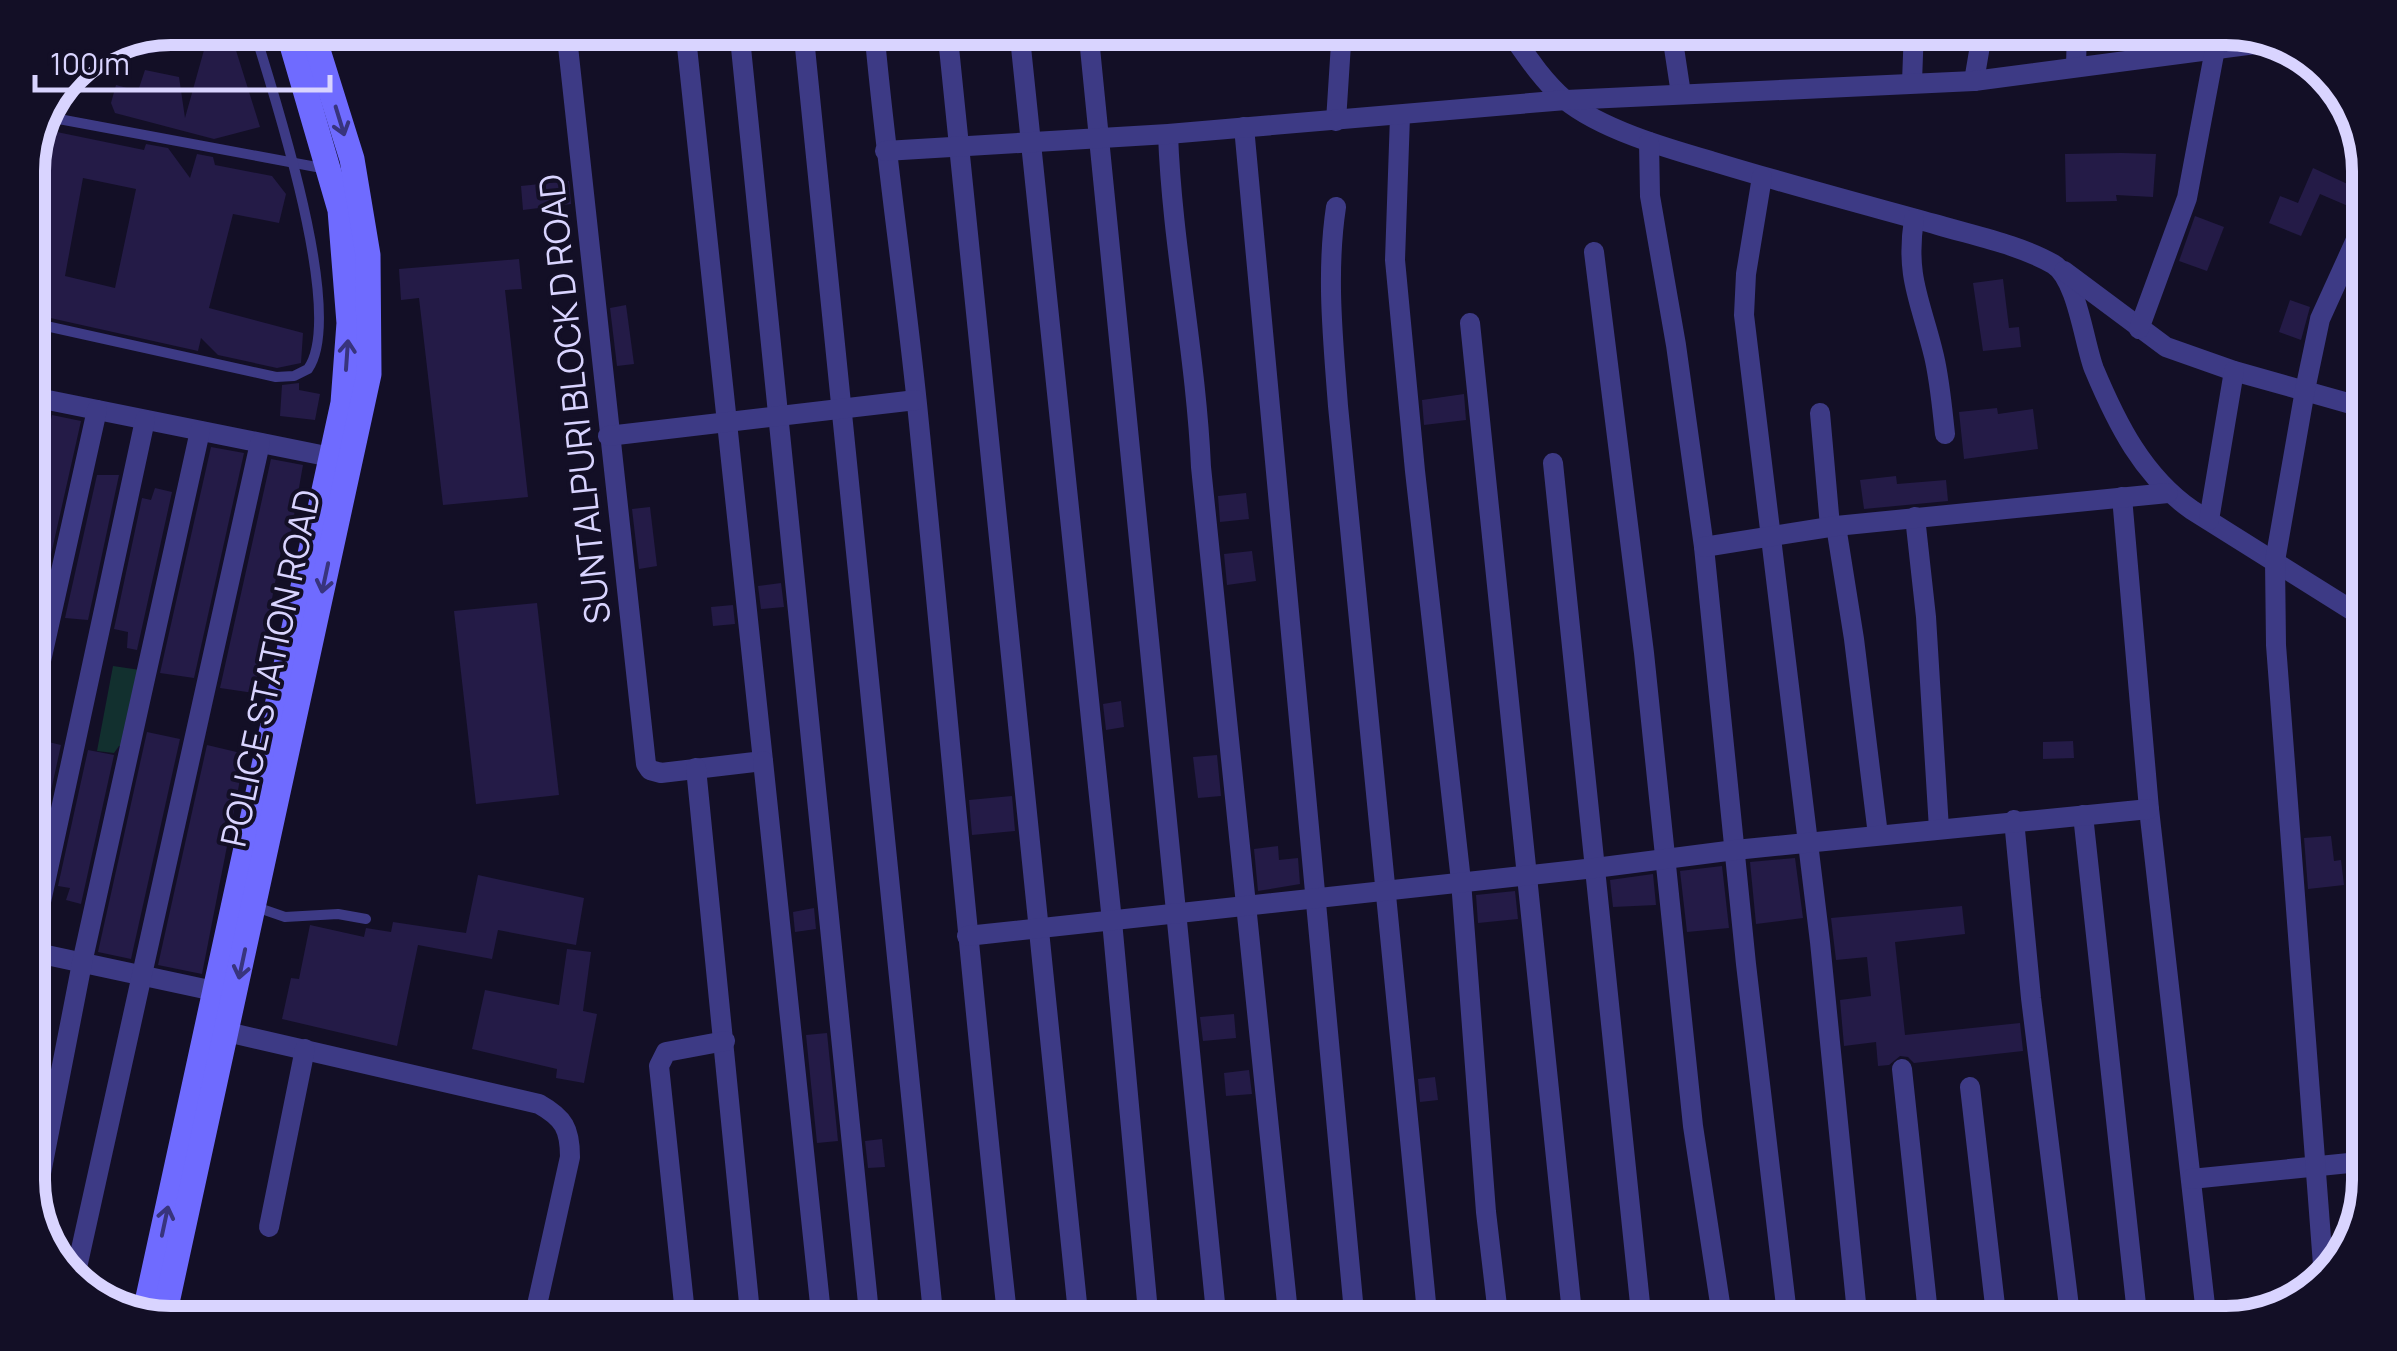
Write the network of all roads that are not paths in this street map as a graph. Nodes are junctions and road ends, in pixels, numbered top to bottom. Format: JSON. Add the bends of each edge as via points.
{"nodes":[{"id":1,"x":259,"y":45,"type":"edge"},
{"id":2,"x":291,"y":45,"type":"edge"},
{"id":3,"x":316,"y":45,"type":"edge"},
{"id":4,"x":568,"y":45,"type":"edge"},
{"id":5,"x":686,"y":45,"type":"edge"},
{"id":6,"x":741,"y":45,"type":"edge"},
{"id":7,"x":805,"y":45,"type":"edge"},
{"id":8,"x":876,"y":45,"type":"edge"},
{"id":9,"x":949,"y":45,"type":"edge"},
{"id":10,"x":1021,"y":45,"type":"edge"},
{"id":11,"x":1090,"y":45,"type":"edge"},
{"id":12,"x":1341,"y":45,"type":"edge"},
{"id":13,"x":1519,"y":45,"type":"edge"},
{"id":14,"x":1674,"y":45,"type":"edge"},
{"id":15,"x":1913,"y":45,"type":"edge"},
{"id":16,"x":1980,"y":45,"type":"edge"},
{"id":17,"x":2077,"y":45,"type":"edge"},
{"id":18,"x":2242,"y":46,"type":"edge"},
{"id":19,"x":2215,"y":49,"type":"junction"},
{"id":20,"x":2076,"y":66,"type":"junction"},
{"id":21,"x":1974,"y":80,"type":"junction"},
{"id":22,"x":1912,"y":82,"type":"junction"},
{"id":23,"x":1681,"y":94,"type":"junction"},
{"id":24,"x":1566,"y":100,"type":"junction"},
{"id":25,"x":1400,"y":116,"type":"junction"},
{"id":26,"x":56,"y":119,"type":"edge"},
{"id":27,"x":1336,"y":120,"type":"junction"},
{"id":28,"x":1244,"y":127,"type":"junction"},
{"id":29,"x":1168,"y":134,"type":"junction"},
{"id":30,"x":1098,"y":137,"type":"junction"},
{"id":31,"x":1031,"y":142,"type":"junction"},
{"id":32,"x":1648,"y":142,"type":"junction"},
{"id":33,"x":959,"y":146,"type":"junction"},
{"id":34,"x":885,"y":151,"type":"junction"},
{"id":35,"x":294,"y":162,"type":"junction"},
{"id":36,"x":328,"y":169,"type":"junction"},
{"id":37,"x":1762,"y":177,"type":"junction"},
{"id":38,"x":1336,"y":207,"type":"dead end"},
{"id":39,"x":1914,"y":218,"type":"junction"},
{"id":40,"x":2352,"y":248,"type":"edge"},
{"id":41,"x":1594,"y":252,"type":"dead end"},
{"id":42,"x":2058,"y":266,"type":"junction"},
{"id":43,"x":1470,"y":323,"type":"dead end"},
{"id":44,"x":45,"y":326,"type":"edge"},
{"id":45,"x":2140,"y":329,"type":"junction"},
{"id":46,"x":2234,"y":372,"type":"junction"},
{"id":47,"x":2304,"y":390,"type":"junction"},
{"id":48,"x":45,"y":400,"type":"edge"},
{"id":49,"x":916,"y":400,"type":"junction"},
{"id":50,"x":2352,"y":404,"type":"edge"},
{"id":51,"x":842,"y":409,"type":"junction"},
{"id":52,"x":97,"y":410,"type":"junction"},
{"id":53,"x":1820,"y":413,"type":"dead end"},
{"id":54,"x":776,"y":416,"type":"junction"},
{"id":55,"x":145,"y":420,"type":"junction"},
{"id":56,"x":725,"y":422,"type":"junction"},
{"id":57,"x":200,"y":431,"type":"junction"},
{"id":58,"x":1945,"y":434,"type":"dead end"},
{"id":59,"x":608,"y":436,"type":"junction"},
{"id":60,"x":260,"y":442,"type":"junction"},
{"id":61,"x":331,"y":457,"type":"junction"},
{"id":62,"x":1553,"y":464,"type":"dead end"},
{"id":63,"x":2168,"y":493,"type":"junction"},
{"id":64,"x":2122,"y":497,"type":"junction"},
{"id":65,"x":1915,"y":517,"type":"junction"},
{"id":66,"x":2209,"y":520,"type":"junction"},
{"id":67,"x":1833,"y":526,"type":"junction"},
{"id":68,"x":1770,"y":537,"type":"junction"},
{"id":69,"x":1704,"y":547,"type":"junction"},
{"id":70,"x":2275,"y":561,"type":"junction"},
{"id":71,"x":2352,"y":610,"type":"edge"},
{"id":72,"x":45,"y":643,"type":"edge"},
{"id":73,"x":763,"y":762,"type":"junction"},
{"id":74,"x":696,"y":768,"type":"junction"},
{"id":75,"x":2148,"y":809,"type":"junction"},
{"id":76,"x":2083,"y":814,"type":"junction"},
{"id":77,"x":2014,"y":820,"type":"junction"},
{"id":78,"x":1939,"y":829,"type":"junction"},
{"id":79,"x":1878,"y":835,"type":"junction"},
{"id":80,"x":1807,"y":843,"type":"junction"},
{"id":81,"x":1735,"y":850,"type":"junction"},
{"id":82,"x":1666,"y":860,"type":"junction"},
{"id":83,"x":1595,"y":868,"type":"junction"},
{"id":84,"x":1526,"y":875,"type":"junction"},
{"id":85,"x":45,"y":877,"type":"edge"},
{"id":86,"x":1460,"y":881,"type":"junction"},
{"id":87,"x":1385,"y":890,"type":"junction"},
{"id":88,"x":1316,"y":900,"type":"junction"},
{"id":89,"x":1246,"y":905,"type":"junction"},
{"id":90,"x":254,"y":907,"type":"junction"},
{"id":91,"x":1177,"y":913,"type":"junction"},
{"id":92,"x":366,"y":920,"type":"dead end"},
{"id":93,"x":1112,"y":921,"type":"junction"},
{"id":94,"x":1039,"y":928,"type":"junction"},
{"id":95,"x":967,"y":936,"type":"junction"},
{"id":96,"x":45,"y":958,"type":"edge"},
{"id":97,"x":82,"y":963,"type":"junction"},
{"id":98,"x":140,"y":975,"type":"junction"},
{"id":99,"x":214,"y":991,"type":"junction"},
{"id":100,"x":227,"y":1032,"type":"junction"},
{"id":101,"x":725,"y":1042,"type":"junction"},
{"id":102,"x":305,"y":1049,"type":"junction"},
{"id":103,"x":1902,"y":1069,"type":"dead end"},
{"id":104,"x":1970,"y":1087,"type":"dead end"},
{"id":105,"x":45,"y":1152,"type":"edge"},
{"id":106,"x":2352,"y":1163,"type":"edge"},
{"id":107,"x":2314,"y":1167,"type":"junction"},
{"id":108,"x":2192,"y":1179,"type":"junction"},
{"id":109,"x":269,"y":1227,"type":"dead end"},
{"id":110,"x":2322,"y":1261,"type":"edge"},
{"id":111,"x":78,"y":1265,"type":"edge"},
{"id":112,"x":159,"y":1305,"type":"edge"},
{"id":113,"x":160,"y":1305,"type":"edge"},
{"id":114,"x":537,"y":1306,"type":"edge"},
{"id":115,"x":684,"y":1306,"type":"edge"},
{"id":116,"x":750,"y":1306,"type":"edge"},
{"id":117,"x":820,"y":1306,"type":"edge"},
{"id":118,"x":868,"y":1306,"type":"edge"},
{"id":119,"x":932,"y":1306,"type":"edge"},
{"id":120,"x":1006,"y":1306,"type":"edge"},
{"id":121,"x":1077,"y":1306,"type":"edge"},
{"id":122,"x":1148,"y":1306,"type":"edge"},
{"id":123,"x":1215,"y":1306,"type":"edge"},
{"id":124,"x":1287,"y":1306,"type":"edge"},
{"id":125,"x":1352,"y":1306,"type":"edge"},
{"id":126,"x":1426,"y":1306,"type":"edge"},
{"id":127,"x":1497,"y":1306,"type":"edge"},
{"id":128,"x":1572,"y":1306,"type":"edge"},
{"id":129,"x":1640,"y":1306,"type":"edge"},
{"id":130,"x":1720,"y":1306,"type":"edge"},
{"id":131,"x":1786,"y":1306,"type":"edge"},
{"id":132,"x":1856,"y":1306,"type":"edge"},
{"id":133,"x":1927,"y":1306,"type":"edge"},
{"id":134,"x":1995,"y":1306,"type":"edge"},
{"id":135,"x":2069,"y":1306,"type":"edge"},
{"id":136,"x":2136,"y":1306,"type":"edge"},
{"id":137,"x":2204,"y":1306,"type":"edge"}],
"edges":[{"from":1,"to":35,"type":"lane"},
{"from":2,"to":36,"type":"street","name":"POLICE STATION ROAD"},
{"from":3,"to":90,"type":"street","name":"POLICE STATION ROAD","one_way":true,"via":[[352,159],[368,255],[368,374]]},
{"from":4,"to":59,"type":"street","name":"SUNTALPURI BLOCK D ROAD"},
{"from":5,"to":56,"type":"street"},
{"from":6,"to":54,"type":"street"},
{"from":7,"to":51,"type":"street"},
{"from":8,"to":34,"type":"street"},
{"from":9,"to":33,"type":"street"},
{"from":10,"to":31,"type":"street"},
{"from":11,"to":30,"type":"street"},
{"from":12,"to":27,"type":"street"},
{"from":13,"to":24,"type":"street"},
{"from":14,"to":23,"type":"street"},
{"from":15,"to":22,"type":"street"},
{"from":16,"to":21,"type":"street"},
{"from":17,"to":20,"type":"street"},
{"from":18,"to":19,"type":"street"},
{"from":19,"to":20,"type":"street"},
{"from":19,"to":45,"type":"street","via":[[2187,198]]},
{"from":20,"to":21,"type":"street"},
{"from":21,"to":22,"type":"street"},
{"from":22,"to":23,"type":"street"},
{"from":23,"to":24,"type":"street"},
{"from":24,"to":25,"type":"street"},
{"from":24,"to":32,"type":"street"},
{"from":25,"to":27,"type":"street"},
{"from":25,"to":86,"type":"street","via":[[1396,260]]},
{"from":26,"to":35,"type":"lane"},
{"from":27,"to":28,"type":"street"},
{"from":28,"to":29,"type":"street"},
{"from":28,"to":88,"type":"street"},
{"from":29,"to":30,"type":"street"},
{"from":29,"to":89,"type":"street"},
{"from":30,"to":31,"type":"street"},
{"from":30,"to":91,"type":"street"},
{"from":31,"to":33,"type":"street"},
{"from":31,"to":93,"type":"street"},
{"from":32,"to":37,"type":"street"},
{"from":32,"to":69,"type":"street","via":[[1650,196]]},
{"from":33,"to":34,"type":"street"},
{"from":33,"to":94,"type":"street"},
{"from":34,"to":49,"type":"street"},
{"from":35,"to":36,"type":"lane"},
{"from":35,"to":44,"type":"lane","via":[[318,308],[313,362],[302,373],[276,378]]},
{"from":61,"to":36,"type":"street","name":"POLICE STATION ROAD","one_way":true,"via":[[349,322],[340,210]]},
{"from":37,"to":39,"type":"street"},
{"from":37,"to":68,"type":"street","via":[[1744,315]]},
{"from":38,"to":87,"type":"street","via":[[1330,274],[1334,354]]},
{"from":39,"to":42,"type":"street"},
{"from":39,"to":58,"type":"street","via":[[1911,276],[1939,375]]},
{"from":40,"to":47,"type":"street","via":[[2320,319]]},
{"from":41,"to":82,"type":"street"},
{"from":42,"to":45,"type":"street"},
{"from":42,"to":63,"type":"street","via":[[2113,409],[2148,472]]},
{"from":43,"to":84,"type":"street"},
{"from":45,"to":46,"type":"street","via":[[2166,347]]},
{"from":46,"to":47,"type":"street"},
{"from":46,"to":66,"type":"street"},
{"from":47,"to":50,"type":"street"},
{"from":47,"to":70,"type":"street"},
{"from":48,"to":52,"type":"street"},
{"from":49,"to":51,"type":"street"},
{"from":49,"to":95,"type":"street"},
{"from":51,"to":54,"type":"street"},
{"from":51,"to":119,"type":"street"},
{"from":52,"to":55,"type":"street"},
{"from":52,"to":72,"type":"street"},
{"from":53,"to":67,"type":"street"},
{"from":54,"to":56,"type":"street"},
{"from":54,"to":118,"type":"street"},
{"from":55,"to":57,"type":"street"},
{"from":55,"to":85,"type":"street"},
{"from":56,"to":59,"type":"street"},
{"from":56,"to":73,"type":"street"},
{"from":57,"to":60,"type":"street"},
{"from":57,"to":97,"type":"street"},
{"from":59,"to":74,"type":"street","name":"SUNTALPURI BLOCK D ROAD","via":[[646,764],[661,773]]},
{"from":60,"to":61,"type":"street"},
{"from":60,"to":98,"type":"street"},
{"from":61,"to":99,"type":"street","name":"POLICE STATION ROAD"},
{"from":62,"to":83,"type":"street"},
{"from":63,"to":64,"type":"street"},
{"from":63,"to":66,"type":"street"},
{"from":64,"to":65,"type":"street"},
{"from":64,"to":75,"type":"street"},
{"from":65,"to":67,"type":"street"},
{"from":65,"to":78,"type":"street"},
{"from":66,"to":70,"type":"street"},
{"from":67,"to":68,"type":"street"},
{"from":67,"to":79,"type":"street"},
{"from":68,"to":69,"type":"street"},
{"from":68,"to":80,"type":"street"},
{"from":69,"to":81,"type":"street"},
{"from":70,"to":71,"type":"street"},
{"from":70,"to":107,"type":"street"},
{"from":73,"to":74,"type":"street"},
{"from":73,"to":117,"type":"street"},
{"from":74,"to":101,"type":"street"},
{"from":75,"to":76,"type":"street"},
{"from":75,"to":108,"type":"street"},
{"from":76,"to":77,"type":"street"},
{"from":76,"to":136,"type":"street"},
{"from":77,"to":78,"type":"street"},
{"from":77,"to":135,"type":"street"},
{"from":78,"to":79,"type":"street"},
{"from":79,"to":80,"type":"street"},
{"from":80,"to":81,"type":"street"},
{"from":80,"to":132,"type":"street"},
{"from":81,"to":82,"type":"street"},
{"from":81,"to":131,"type":"street"},
{"from":82,"to":83,"type":"street"},
{"from":82,"to":130,"type":"street","via":[[1693,1126]]},
{"from":83,"to":84,"type":"street"},
{"from":83,"to":129,"type":"street"},
{"from":84,"to":86,"type":"street"},
{"from":84,"to":128,"type":"street"},
{"from":86,"to":87,"type":"street"},
{"from":86,"to":127,"type":"street"},
{"from":87,"to":88,"type":"street"},
{"from":87,"to":126,"type":"street"},
{"from":88,"to":89,"type":"street"},
{"from":88,"to":125,"type":"street"},
{"from":89,"to":91,"type":"street"},
{"from":89,"to":124,"type":"street"},
{"from":90,"to":92,"type":"lane","via":[[286,916]]},
{"from":90,"to":100,"type":"street","name":"POLICE STATION ROAD","one_way":true},
{"from":91,"to":93,"type":"street"},
{"from":91,"to":123,"type":"street"},
{"from":93,"to":94,"type":"street"},
{"from":93,"to":122,"type":"street"},
{"from":94,"to":95,"type":"street"},
{"from":94,"to":121,"type":"street"},
{"from":95,"to":120,"type":"street"},
{"from":96,"to":97,"type":"street"},
{"from":97,"to":98,"type":"street"},
{"from":97,"to":105,"type":"street"},
{"from":98,"to":99,"type":"street"},
{"from":98,"to":111,"type":"street"},
{"from":112,"to":99,"type":"street","name":"POLICE STATION ROAD","one_way":true},
{"from":100,"to":102,"type":"street"},
{"from":100,"to":113,"type":"street","name":"POLICE STATION ROAD"},
{"from":101,"to":115,"type":"street","via":[[666,1052],[659,1066]]},
{"from":101,"to":116,"type":"street"},
{"from":102,"to":109,"type":"street"},
{"from":102,"to":114,"type":"street","via":[[539,1104],[564,1120],[570,1157]]},
{"from":103,"to":133,"type":"street"},
{"from":104,"to":134,"type":"street"},
{"from":106,"to":107,"type":"street"},
{"from":107,"to":108,"type":"street"},
{"from":107,"to":110,"type":"street"},
{"from":108,"to":137,"type":"street"}]}
